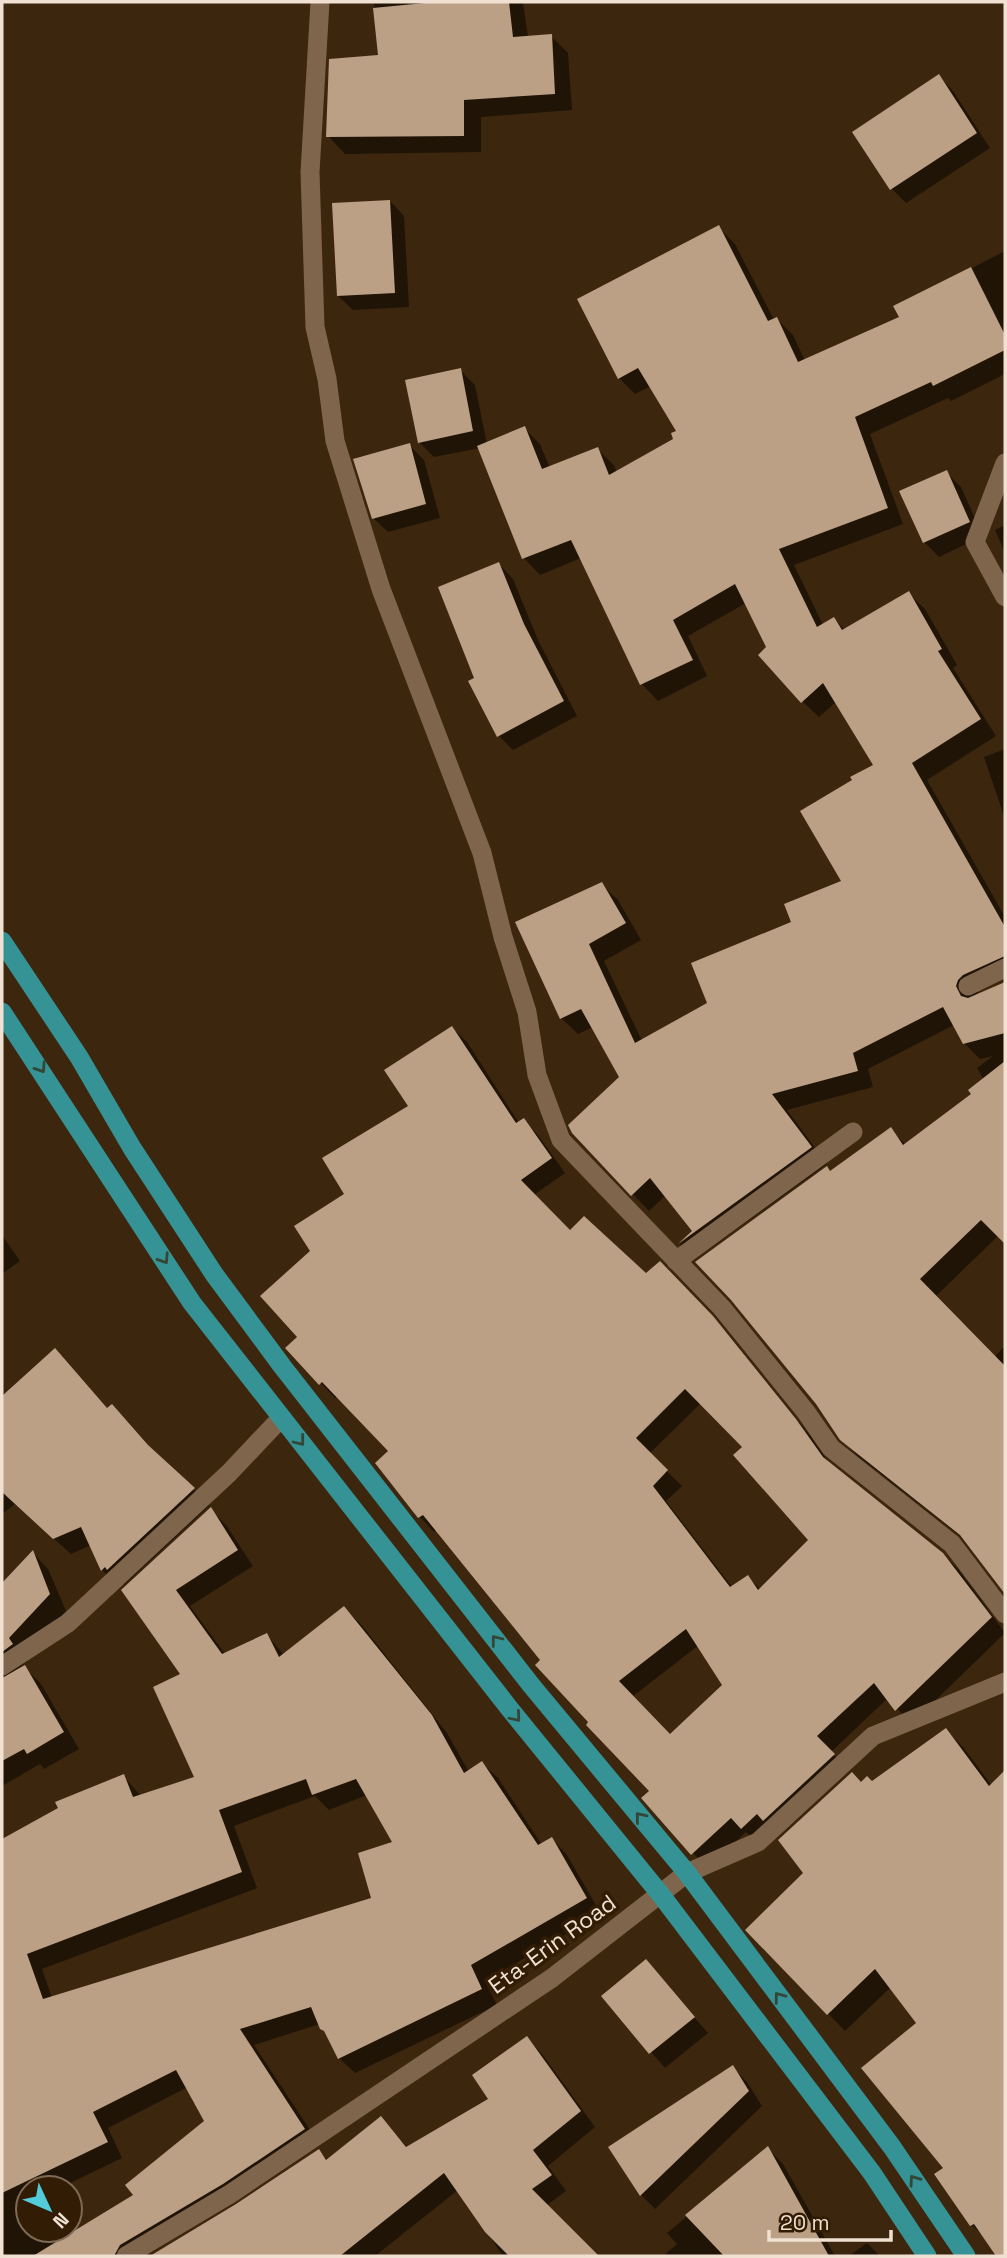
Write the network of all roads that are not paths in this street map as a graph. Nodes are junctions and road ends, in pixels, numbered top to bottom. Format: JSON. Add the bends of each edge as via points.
{"nodes":[{"id":1,"x":320,"y":2,"type":"edge"},
{"id":2,"x":1005,"y":463,"type":"edge"},
{"id":3,"x":1005,"y":597,"type":"edge"},
{"id":4,"x":2,"y":941,"type":"edge"},
{"id":5,"x":1005,"y":968,"type":"edge"},
{"id":6,"x":968,"y":986,"type":"dead end"},
{"id":7,"x":2,"y":1012,"type":"edge"},
{"id":8,"x":853,"y":1132,"type":"dead end"},
{"id":9,"x":676,"y":1261,"type":"junction"},
{"id":10,"x":281,"y":1418,"type":"junction"},
{"id":11,"x":1005,"y":1614,"type":"edge"},
{"id":12,"x":2,"y":1666,"type":"edge"},
{"id":13,"x":1005,"y":1682,"type":"edge"},
{"id":14,"x":687,"y":1873,"type":"junction"},
{"id":15,"x":661,"y":1895,"type":"junction"},
{"id":16,"x":126,"y":2256,"type":"edge"},
{"id":17,"x":927,"y":2256,"type":"edge"},
{"id":18,"x":966,"y":2256,"type":"edge"}],
"edges":[{"from":1,"to":9,"type":"street","via":[[310,172],[315,327],[335,441],[381,589],[482,853],[527,1012],[537,1074],[561,1140]]},
{"from":2,"to":3,"type":"street","via":[[975,542]]},
{"from":14,"to":4,"type":"main road","one_way":true,"via":[[531,1685],[214,1274]]},
{"from":5,"to":6,"type":"street"},
{"from":7,"to":10,"type":"main road","one_way":true,"via":[[192,1303]]},
{"from":8,"to":9,"type":"street"},
{"from":9,"to":11,"type":"street","via":[[722,1308],[831,1448],[953,1544]]},
{"from":10,"to":12,"type":"street","via":[[229,1473],[68,1623]]},
{"from":10,"to":15,"type":"main road","one_way":true},
{"from":13,"to":14,"type":"street","name":"Eta-Erin Road","via":[[873,1736],[758,1842]]},
{"from":14,"to":15,"type":"street","name":"Eta-Erin Road"},
{"from":18,"to":14,"type":"main road","one_way":true,"via":[[892,2147]]},
{"from":15,"to":16,"type":"street","name":"Eta-Erin Road","via":[[541,1985],[230,2194]]},
{"from":15,"to":17,"type":"main road","via":[[872,2173]]}]}
